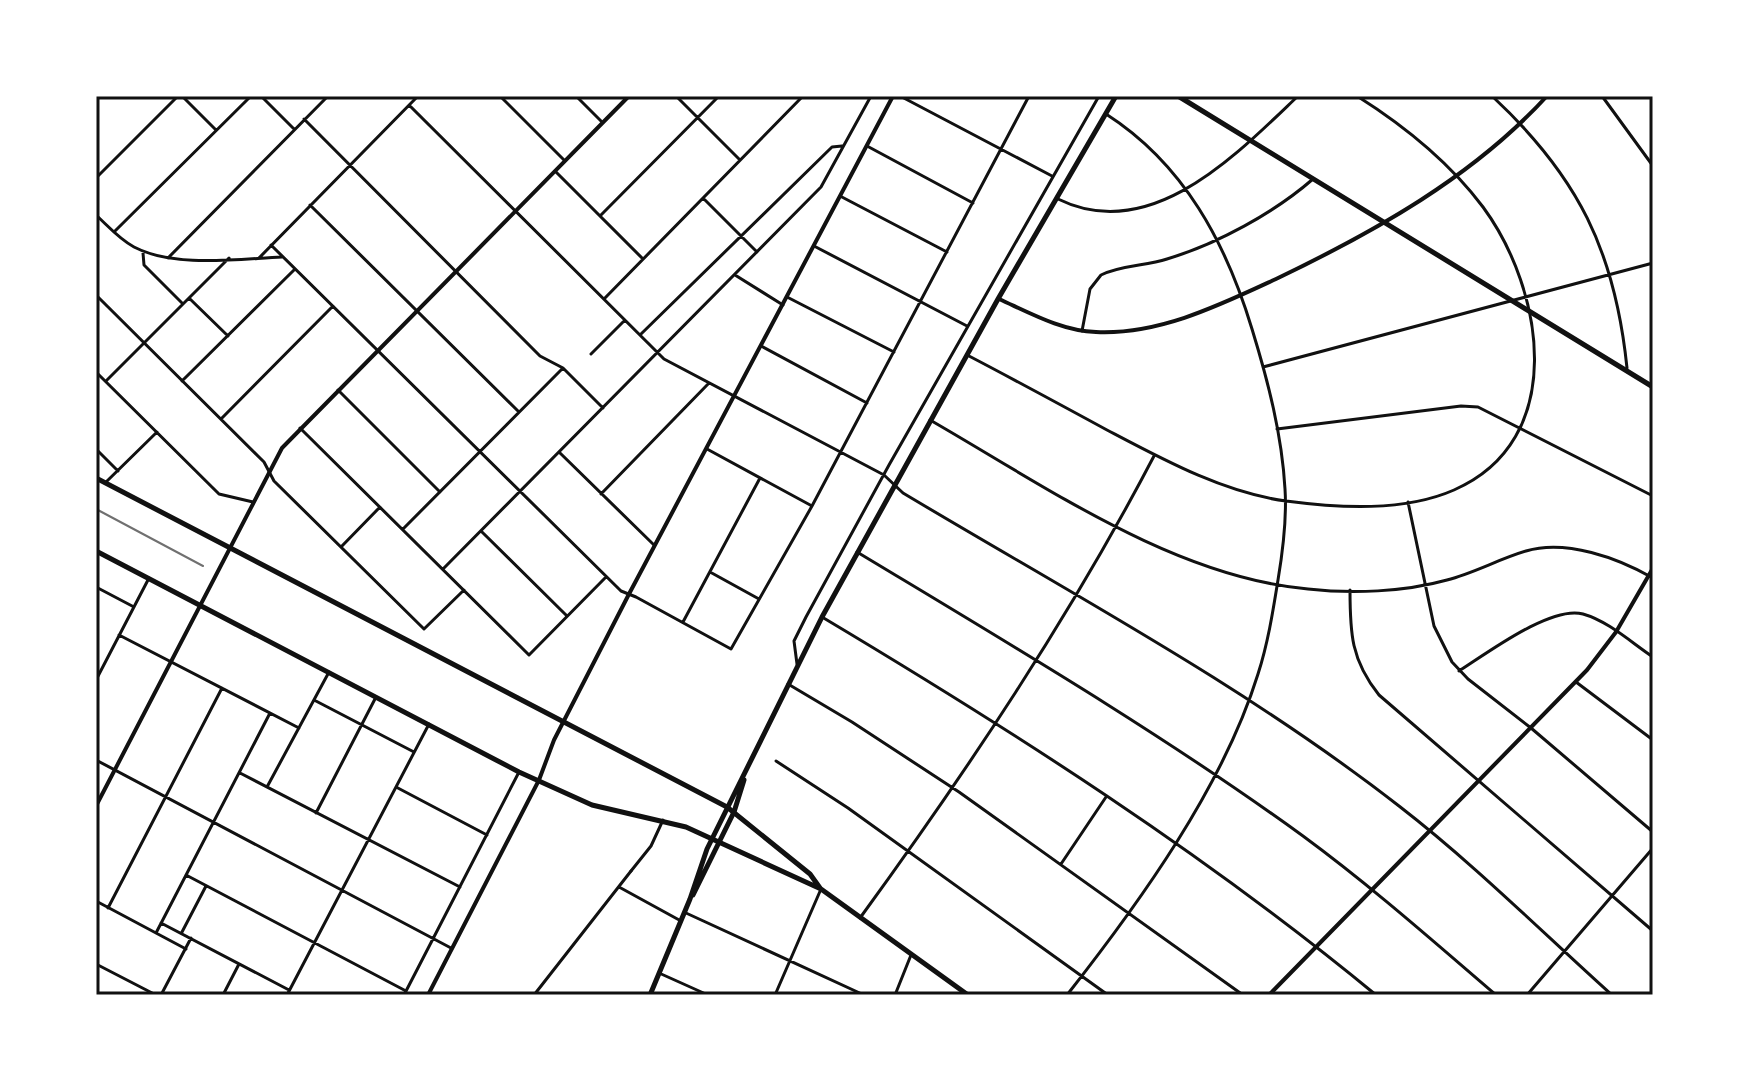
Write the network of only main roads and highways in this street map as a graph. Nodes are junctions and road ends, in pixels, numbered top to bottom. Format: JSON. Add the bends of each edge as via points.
{"nodes":[{"id":1,"x":1116,"y":96,"type":"edge"},
{"id":2,"x":1178,"y":96,"type":"edge"},
{"id":3,"x":1653,"y":387,"type":"edge"},
{"id":4,"x":96,"y":478,"type":"edge"},
{"id":5,"x":97,"y":554,"type":"edge"},
{"id":6,"x":745,"y":777,"type":"junction"},
{"id":7,"x":727,"y":807,"type":"junction"},
{"id":8,"x":734,"y":812,"type":"junction"},
{"id":9,"x":712,"y":840,"type":"junction"},
{"id":10,"x":719,"y":844,"type":"junction"},
{"id":11,"x":821,"y":889,"type":"junction"},
{"id":12,"x":690,"y":899,"type":"junction"},
{"id":13,"x":650,"y":995,"type":"edge"},
{"id":14,"x":968,"y":995,"type":"edge"}],
"edges":[{"from":1,"to":6,"type":"main road","via":[[894,484],[797,665]]},
{"from":2,"to":3,"type":"main road"},
{"from":4,"to":7,"type":"main road"},
{"from":5,"to":9,"type":"main road","via":[[519,772],[592,805],[663,820]]},
{"from":6,"to":7,"type":"main road"},
{"from":6,"to":8,"type":"main road"},
{"from":7,"to":8,"type":"main road"},
{"from":7,"to":9,"type":"main road"},
{"from":8,"to":10,"type":"main road"},
{"from":8,"to":11,"type":"main road"},
{"from":9,"to":10,"type":"main road"},
{"from":9,"to":12,"type":"main road"},
{"from":10,"to":11,"type":"main road"},
{"from":10,"to":12,"type":"main road"},
{"from":11,"to":14,"type":"main road"},
{"from":12,"to":13,"type":"main road"}]}
